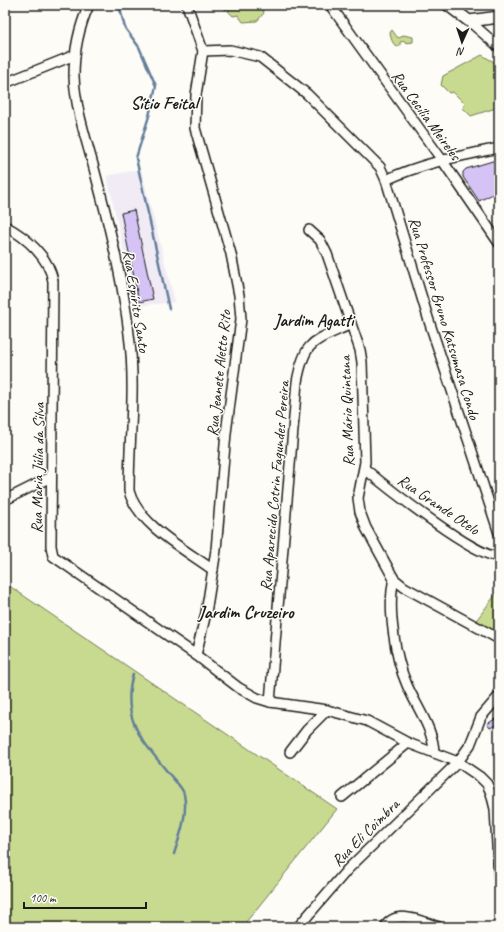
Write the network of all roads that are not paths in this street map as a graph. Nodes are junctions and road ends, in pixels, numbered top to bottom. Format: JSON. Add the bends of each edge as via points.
{"nodes":[{"id":1,"x":89,"y":5,"type":"edge"},
{"id":2,"x":187,"y":5,"type":"edge"},
{"id":3,"x":330,"y":5,"type":"edge"},
{"id":4,"x":448,"y":5,"type":"edge"},
{"id":5,"x":499,"y":18,"type":"edge"},
{"id":6,"x":469,"y":21,"type":"junction"},
{"id":7,"x":499,"y":47,"type":"edge"},
{"id":8,"x":203,"y":51,"type":"junction"},
{"id":9,"x":75,"y":55,"type":"junction"},
{"id":10,"x":5,"y":83,"type":"edge"},
{"id":11,"x":499,"y":148,"type":"edge"},
{"id":12,"x":442,"y":160,"type":"junction"},
{"id":13,"x":386,"y":180,"type":"junction"},
{"id":14,"x":5,"y":226,"type":"edge"},
{"id":15,"x":309,"y":230,"type":"dead end"},
{"id":16,"x":499,"y":243,"type":"edge"},
{"id":17,"x":351,"y":324,"type":"junction"},
{"id":18,"x":365,"y":470,"type":"junction"},
{"id":19,"x":51,"y":477,"type":"junction"},
{"id":20,"x":5,"y":500,"type":"edge"},
{"id":21,"x":499,"y":532,"type":"edge"},
{"id":22,"x":499,"y":556,"type":"edge"},
{"id":23,"x":213,"y":570,"type":"junction"},
{"id":24,"x":394,"y":579,"type":"junction"},
{"id":25,"x":499,"y":639,"type":"edge"},
{"id":26,"x":196,"y":655,"type":"junction"},
{"id":27,"x":499,"y":696,"type":"edge"},
{"id":28,"x":270,"y":702,"type":"junction"},
{"id":29,"x":327,"y":710,"type":"junction"},
{"id":30,"x":408,"y":743,"type":"junction"},
{"id":31,"x":290,"y":752,"type":"dead end"},
{"id":32,"x":434,"y":753,"type":"junction"},
{"id":33,"x":458,"y":762,"type":"junction"},
{"id":34,"x":342,"y":797,"type":"dead end"},
{"id":35,"x":499,"y":881,"type":"edge"},
{"id":36,"x":298,"y":927,"type":"edge"},
{"id":37,"x":385,"y":927,"type":"edge"},
{"id":38,"x":439,"y":927,"type":"edge"}],
"edges":[{"from":1,"to":9,"type":"street","name":"Rua Espírito Santo"},
{"from":2,"to":8,"type":"street","name":"Rua Jeanete Aletto Rito"},
{"from":3,"to":12,"type":"street","name":"Rua Cecília Meireles"},
{"from":4,"to":6,"type":"street"},
{"from":5,"to":6,"type":"street"},
{"from":6,"to":7,"type":"street"},
{"from":8,"to":13,"type":"street","name":"Rua Professor Bruno Katsumasa Condo","via":[[230,50],[260,57],[307,94],[380,168]]},
{"from":8,"to":23,"type":"street","name":"Rua Jeanete Aletto Rito","via":[[196,95],[195,128],[231,254],[241,319],[226,433]]},
{"from":9,"to":10,"type":"street"},
{"from":9,"to":23,"type":"street","name":"Rua Espírito Santo","via":[[74,78],[78,101],[124,291],[130,336],[133,381],[129,491],[131,501],[141,515],[163,534]]},
{"from":11,"to":12,"type":"street"},
{"from":12,"to":13,"type":"street"},
{"from":12,"to":16,"type":"street","name":"Rua Cecília Meireles"},
{"from":13,"to":21,"type":"street","name":"Rua Professor Bruno Katsumasa Condo","via":[[429,321]]},
{"from":14,"to":19,"type":"street","name":"Rua Maria Júlia da Silva","via":[[28,242],[51,272],[54,306]]},
{"from":15,"to":17,"type":"street","name":"Rua Mário Quintana","via":[[320,240],[327,254]]},
{"from":17,"to":18,"type":"street","name":"Rua Mário Quintana","via":[[362,362]]},
{"from":17,"to":28,"type":"street","name":"Rua Aparecido Cotrin Fagundes Pereira","via":[[310,346],[305,351],[301,363]]},
{"from":18,"to":22,"type":"street","name":"Rua Grande Otelo","via":[[411,506],[463,541],[493,557]]},
{"from":18,"to":24,"type":"street","name":"Rua Mário Quintana","via":[[358,498],[360,512]]},
{"from":19,"to":20,"type":"street"},
{"from":19,"to":26,"type":"street","name":"Rua Maria Júlia da Silva","via":[[53,556]]},
{"from":23,"to":26,"type":"street","name":"Rua Jeanete Aletto Rito"},
{"from":24,"to":25,"type":"street"},
{"from":24,"to":32,"type":"street","via":[[390,606],[398,656],[406,683],[428,729]]},
{"from":26,"to":28,"type":"street","via":[[240,688]]},
{"from":27,"to":33,"type":"street","name":"Rua Eli Coimbra","via":[[481,717],[470,745]]},
{"from":28,"to":29,"type":"street"},
{"from":29,"to":30,"type":"street","via":[[367,721]]},
{"from":29,"to":31,"type":"street"},
{"from":30,"to":32,"type":"street"},
{"from":30,"to":34,"type":"street"},
{"from":32,"to":33,"type":"street"},
{"from":33,"to":35,"type":"street","via":[[480,777],[491,793],[495,809]]},
{"from":33,"to":36,"type":"street","name":"Rua Eli Coimbra","via":[[348,869]]},
{"from":37,"to":38,"type":"street","via":[[395,919],[404,917]]}]}
